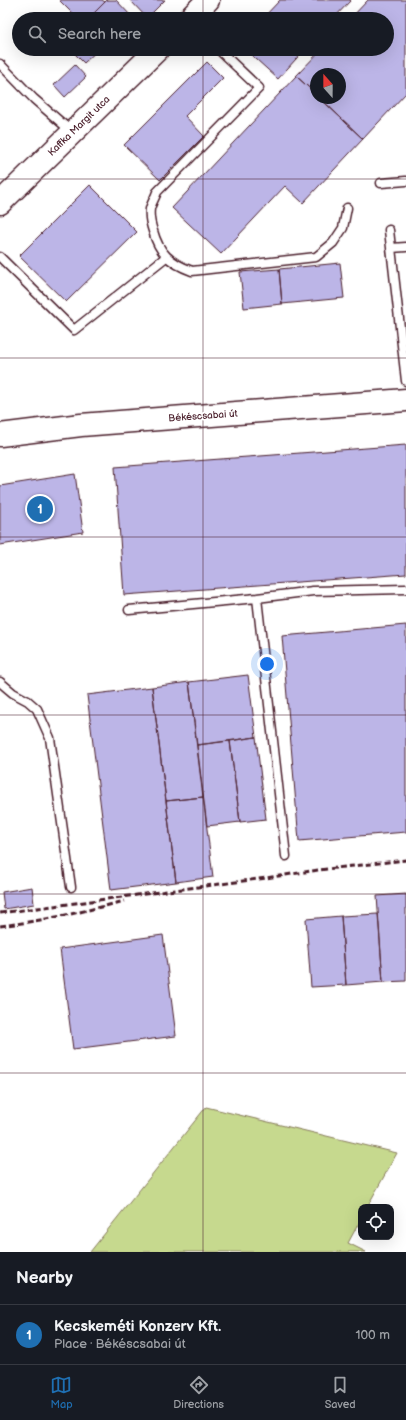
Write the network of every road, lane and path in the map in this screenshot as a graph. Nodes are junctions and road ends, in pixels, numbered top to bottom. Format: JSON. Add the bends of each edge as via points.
{"nodes":[{"id":1,"x":208,"y":0,"type":"edge"},
{"id":2,"x":196,"y":12,"type":"edge"},
{"id":3,"x":151,"y":56,"type":"edge"},
{"id":4,"x":225,"y":56,"type":"edge"},
{"id":5,"x":0,"y":64,"type":"edge"},
{"id":6,"x":72,"y":132,"type":"junction"},
{"id":7,"x":406,"y":181,"type":"edge"},
{"id":8,"x":381,"y":183,"type":"dead end"},
{"id":9,"x":0,"y":203,"type":"edge"},
{"id":10,"x":347,"y":208,"type":"dead end"},
{"id":11,"x":389,"y":230,"type":"dead end"},
{"id":12,"x":406,"y":247,"type":"edge"},
{"id":13,"x":391,"y":248,"type":"junction"},
{"id":14,"x":0,"y":257,"type":"edge"},
{"id":15,"x":166,"y":257,"type":"junction"},
{"id":16,"x":403,"y":340,"type":"edge"},
{"id":17,"x":406,"y":381,"type":"edge"},
{"id":18,"x":406,"y":400,"type":"edge"},
{"id":19,"x":0,"y":435,"type":"edge"},
{"id":20,"x":406,"y":589,"type":"edge"},
{"id":21,"x":257,"y":598,"type":"junction"},
{"id":22,"x":129,"y":610,"type":"dead end"},
{"id":23,"x":0,"y":682,"type":"edge"},
{"id":24,"x":286,"y":856,"type":"dead end"},
{"id":25,"x":71,"y":887,"type":"dead end"}],
"edges":[{"from":1,"to":2,"type":"street"},
{"from":3,"to":6,"type":"street","name":"Kaffka Margit utca"},
{"from":4,"to":15,"type":"lane","via":[[259,88],[158,192],[150,210],[151,225],[157,244]]},
{"from":5,"to":6,"type":"lane","via":[[34,99]]},
{"from":6,"to":9,"type":"street","name":"Kaffka Margit utca"},
{"from":7,"to":8,"type":"lane"},
{"from":10,"to":15,"type":"lane","via":[[343,228],[333,243],[316,257],[192,271]]},
{"from":11,"to":13,"type":"lane"},
{"from":12,"to":13,"type":"lane"},
{"from":13,"to":16,"type":"lane"},
{"from":14,"to":15,"type":"lane","via":[[74,330]]},
{"from":16,"to":17,"type":"lane"},
{"from":18,"to":19,"type":"street","name":"Békéscsabai út","via":[[81,425]]},
{"from":20,"to":21,"type":"lane","via":[[313,591]]},
{"from":21,"to":22,"type":"lane"},
{"from":21,"to":24,"type":"lane"},
{"from":23,"to":25,"type":"lane","via":[[37,709],[50,738]]}]}
